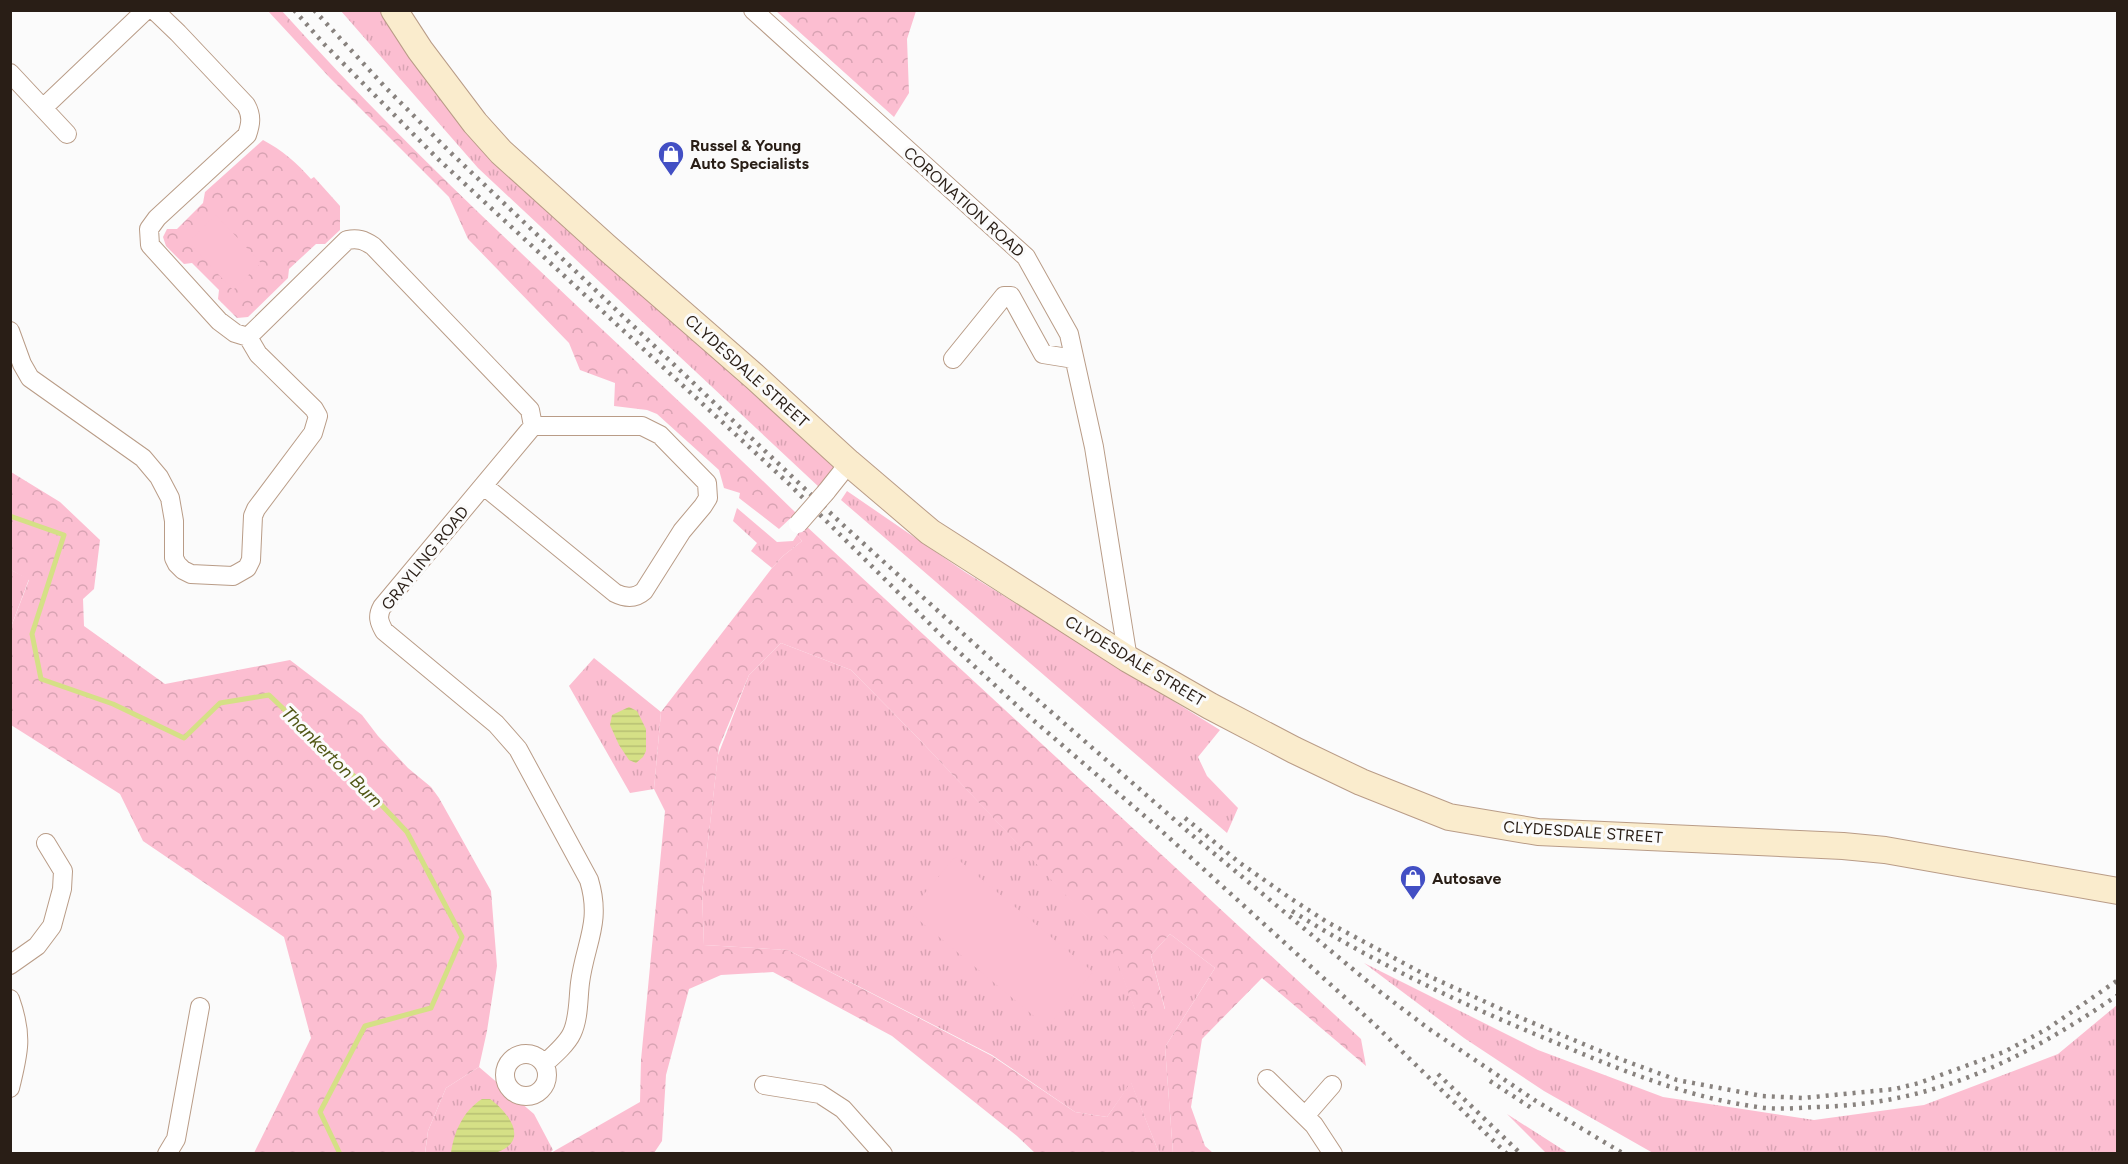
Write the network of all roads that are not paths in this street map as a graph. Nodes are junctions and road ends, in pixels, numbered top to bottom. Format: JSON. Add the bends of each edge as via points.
{"nodes":[{"id":1,"x":146,"y":10,"type":"edge"},
{"id":2,"x":154,"y":10,"type":"edge"},
{"id":3,"x":394,"y":10,"type":"edge"},
{"id":4,"x":753,"y":10,"type":"edge"},
{"id":5,"x":10,"y":73,"type":"edge"},
{"id":6,"x":43,"y":108,"type":"junction"},
{"id":7,"x":67,"y":134,"type":"dead end"},
{"id":8,"x":10,"y":331,"type":"edge"},
{"id":9,"x":248,"y":337,"type":"junction"},
{"id":10,"x":952,"y":359,"type":"dead end"},
{"id":11,"x":1074,"y":359,"type":"junction"},
{"id":12,"x":533,"y":426,"type":"junction"},
{"id":13,"x":849,"y":463,"type":"junction"},
{"id":14,"x":484,"y":486,"type":"junction"},
{"id":15,"x":798,"y":524,"type":"dead end"},
{"id":16,"x":1128,"y":659,"type":"junction"},
{"id":17,"x":46,"y":843,"type":"dead end"},
{"id":18,"x":2118,"y":891,"type":"edge"},
{"id":19,"x":10,"y":965,"type":"edge"},
{"id":20,"x":10,"y":999,"type":"edge"},
{"id":21,"x":200,"y":1006,"type":"dead end"},
{"id":22,"x":544,"y":1064,"type":"dead end"},
{"id":23,"x":1267,"y":1079,"type":"dead end"},
{"id":24,"x":764,"y":1085,"type":"dead end"},
{"id":25,"x":1332,"y":1085,"type":"dead end"},
{"id":26,"x":10,"y":1088,"type":"edge"},
{"id":27,"x":1305,"y":1116,"type":"junction"},
{"id":28,"x":167,"y":1154,"type":"edge"},
{"id":29,"x":883,"y":1154,"type":"edge"},
{"id":30,"x":1333,"y":1154,"type":"edge"}],
"edges":[{"from":1,"to":6,"type":"street"},
{"from":2,"to":9,"type":"street","via":[[246,105],[251,122],[247,135],[157,218],[149,228],[150,245],[219,321]]},
{"from":3,"to":13,"type":"main road","name":"CLYDESDALE STREET","via":[[427,60],[501,152]]},
{"from":4,"to":11,"type":"street","name":"CORONATION ROAD","via":[[1026,257],[1069,334]]},
{"from":5,"to":6,"type":"street"},
{"from":6,"to":7,"type":"street"},
{"from":8,"to":9,"type":"street","via":[[30,378],[143,458],[159,477],[170,498],[177,564],[190,574],[233,576],[247,568],[251,560],[253,516],[313,433],[318,416],[258,354]]},
{"from":9,"to":12,"type":"street","via":[[347,240],[356,238],[373,246],[530,410]]},
{"from":10,"to":11,"type":"street","via":[[1004,296],[1011,296],[1042,354]]},
{"from":11,"to":16,"type":"street","name":"CORONATION ROAD","via":[[1094,447]]},
{"from":12,"to":14,"type":"street","name":"GRAYLING ROAD"},
{"from":12,"to":14,"type":"street","via":[[642,426],[660,435],[707,483],[708,498],[644,591],[630,597],[615,593]]},
{"from":13,"to":15,"type":"street","bridge":true},
{"from":13,"to":16,"type":"main road","name":"CLYDESDALE STREET","via":[[930,532]]},
{"from":14,"to":22,"type":"street","name":"GRAYLING ROAD","via":[[382,607],[379,622],[384,631],[496,724],[518,749],[589,880],[594,926],[583,966],[576,1020],[572,1034]]},
{"from":16,"to":18,"type":"main road","name":"CLYDESDALE STREET","via":[[1294,750],[1449,817],[1539,832],[1885,850]]},
{"from":17,"to":19,"type":"street","via":[[63,871],[52,926],[37,946]]},
{"from":20,"to":26,"type":"street","via":[[20,1048]]},
{"from":21,"to":28,"type":"street","via":[[176,1139]]},
{"from":23,"to":27,"type":"street"},
{"from":24,"to":29,"type":"street","via":[[820,1094],[843,1109]]},
{"from":25,"to":27,"type":"street"},
{"from":27,"to":30,"type":"street"}]}
